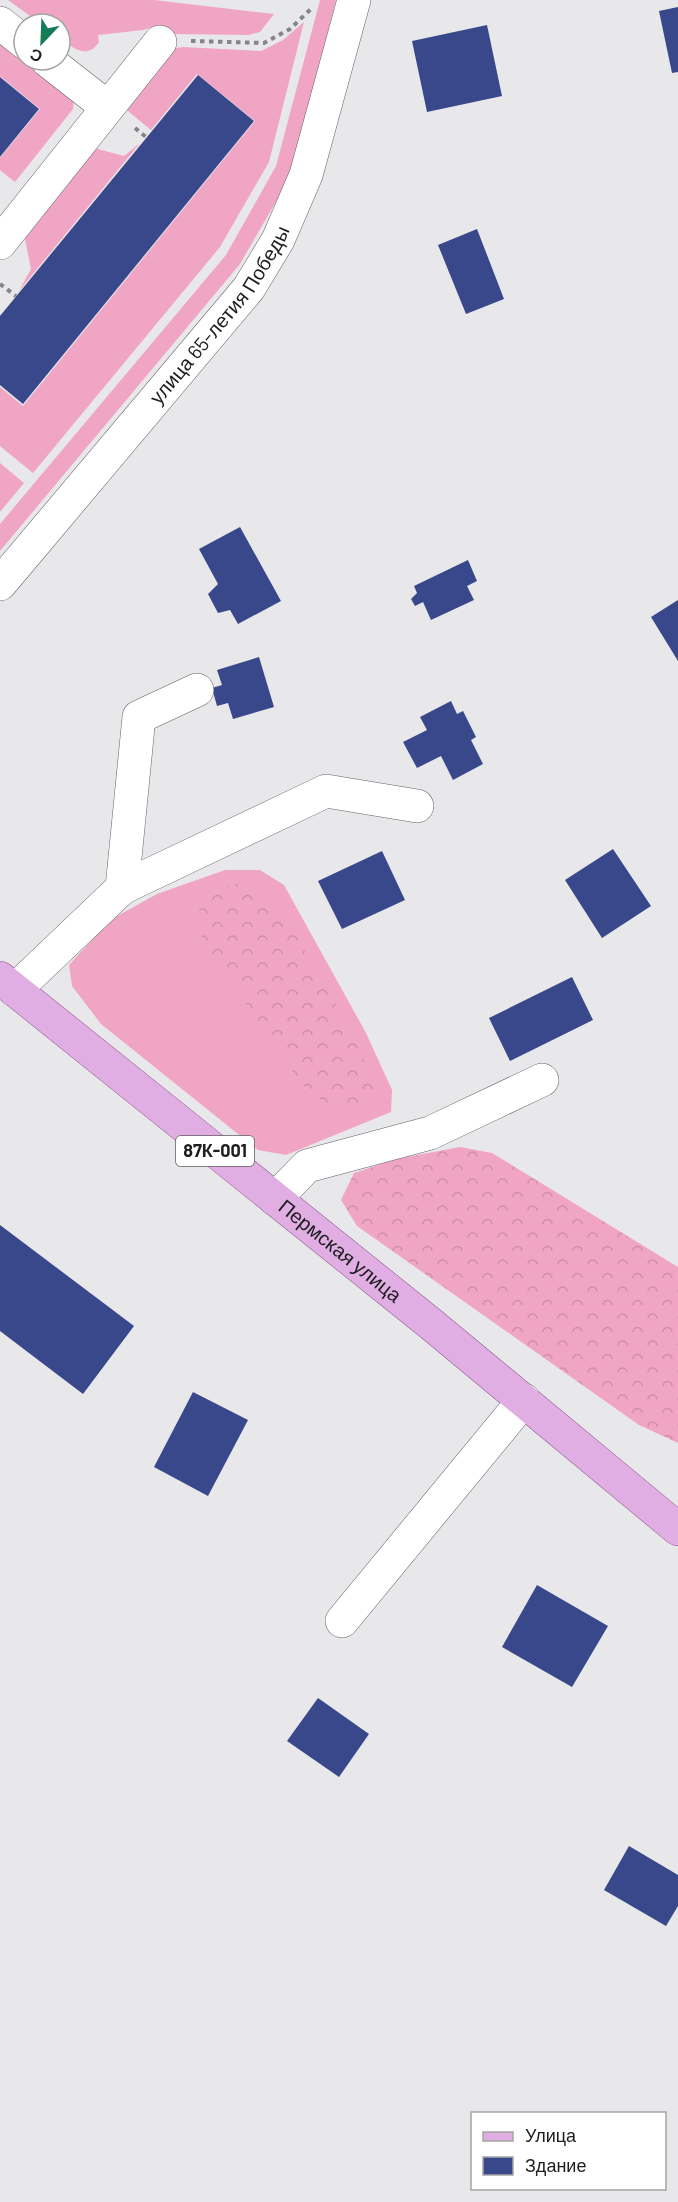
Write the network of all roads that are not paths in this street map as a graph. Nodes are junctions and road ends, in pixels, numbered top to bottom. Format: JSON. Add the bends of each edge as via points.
{"nodes":[{"id":1,"x":354,"y":0,"type":"edge"},
{"id":2,"x":0,"y":23,"type":"edge"},
{"id":3,"x":12,"y":32,"type":"edge"},
{"id":4,"x":160,"y":42,"type":"road end"},
{"id":5,"x":62,"y":72,"type":"edge"},
{"id":6,"x":107,"y":107,"type":"junction"},
{"id":7,"x":0,"y":243,"type":"edge"},
{"id":8,"x":0,"y":584,"type":"edge"},
{"id":9,"x":196,"y":690,"type":"dead end"},
{"id":10,"x":417,"y":806,"type":"dead end"},
{"id":11,"x":122,"y":888,"type":"junction"},
{"id":12,"x":8,"y":984,"type":"edge"},
{"id":13,"x":542,"y":1080,"type":"dead end"},
{"id":14,"x":275,"y":1199,"type":"junction"},
{"id":15,"x":524,"y":1400,"type":"junction"},
{"id":16,"x":678,"y":1529,"type":"edge"},
{"id":17,"x":342,"y":1622,"type":"dead end"}],
"edges":[{"from":1,"to":8,"type":"street","name":"улица 65-летия Победы","via":[[306,175],[278,240],[249,288]]},
{"from":2,"to":3,"type":"street"},
{"from":4,"to":6,"type":"street"},
{"from":5,"to":6,"type":"street"},
{"from":6,"to":7,"type":"street"},
{"from":9,"to":11,"type":"street","via":[[140,717]]},
{"from":10,"to":11,"type":"street","via":[[326,791]]},
{"from":11,"to":12,"type":"street"},
{"from":12,"to":14,"type":"main road","name":"Пермская улица","number":"87К-001"},
{"from":13,"to":14,"type":"street","via":[[430,1133],[308,1166]]},
{"from":14,"to":15,"type":"main road","name":"Пермская улица","number":"87К-001"},
{"from":15,"to":16,"type":"main road","name":"Пермская улица","number":"87К-001"},
{"from":15,"to":17,"type":"street"}]}
